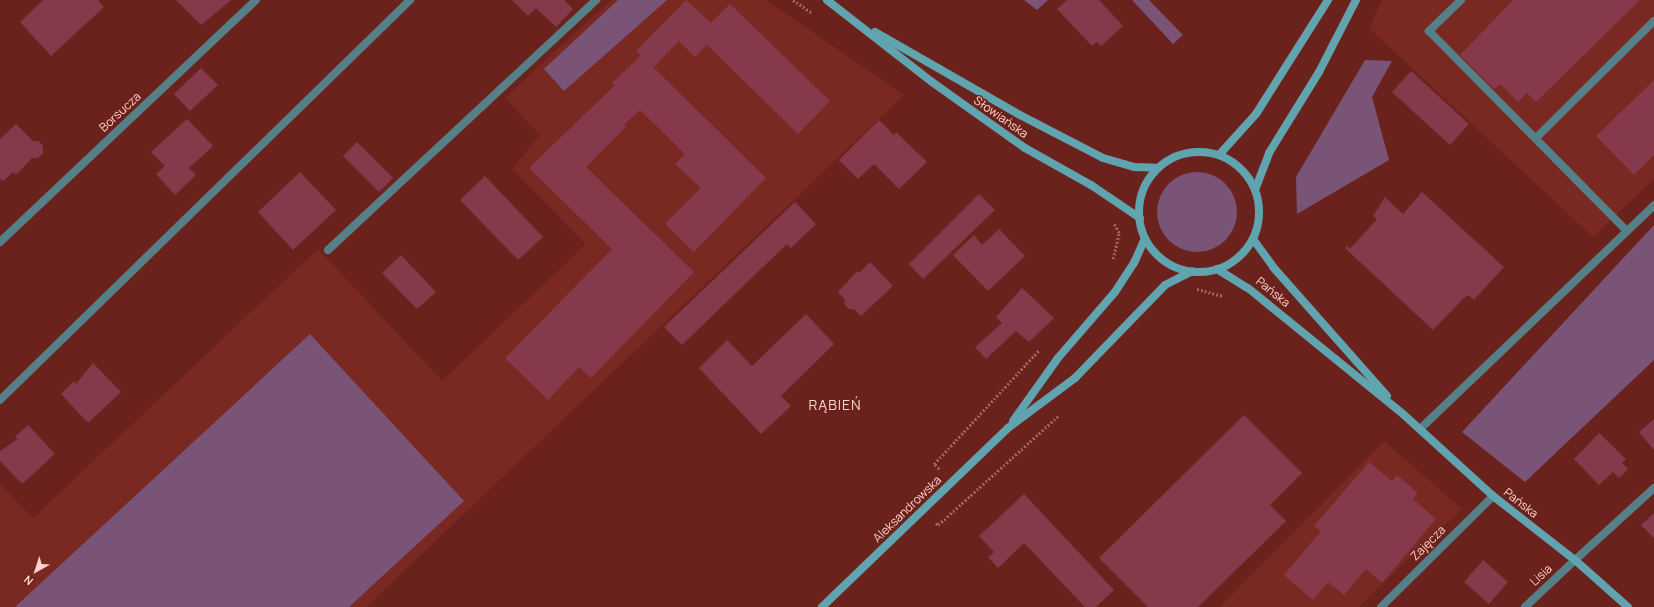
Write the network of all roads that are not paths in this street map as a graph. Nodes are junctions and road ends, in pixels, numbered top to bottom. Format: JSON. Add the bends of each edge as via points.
{"nodes":[{"id":1,"x":256,"y":0,"type":"edge"},
{"id":2,"x":410,"y":0,"type":"edge"},
{"id":3,"x":596,"y":0,"type":"edge"},
{"id":4,"x":826,"y":0,"type":"edge"},
{"id":5,"x":1328,"y":0,"type":"edge"},
{"id":6,"x":1356,"y":0,"type":"edge"},
{"id":7,"x":1461,"y":0,"type":"edge"},
{"id":8,"x":1654,"y":21,"type":"edge"},
{"id":9,"x":857,"y":22,"type":"junction"},
{"id":10,"x":1536,"y":138,"type":"junction"},
{"id":11,"x":1219,"y":155,"type":"junction"},
{"id":12,"x":1158,"y":168,"type":"junction"},
{"id":13,"x":1255,"y":190,"type":"junction"},
{"id":14,"x":1654,"y":206,"type":"edge"},
{"id":15,"x":1140,"y":218,"type":"junction"},
{"id":16,"x":1627,"y":231,"type":"junction"},
{"id":17,"x":1145,"y":238,"type":"junction"},
{"id":18,"x":1253,"y":239,"type":"junction"},
{"id":19,"x":0,"y":242,"type":"edge"},
{"id":20,"x":328,"y":250,"type":"dead end"},
{"id":21,"x":1217,"y":269,"type":"junction"},
{"id":22,"x":1192,"y":271,"type":"junction"},
{"id":23,"x":0,"y":400,"type":"edge"},
{"id":24,"x":1403,"y":414,"type":"junction"},
{"id":25,"x":1008,"y":428,"type":"junction"},
{"id":26,"x":1420,"y":430,"type":"junction"},
{"id":27,"x":1654,"y":488,"type":"edge"},
{"id":28,"x":1493,"y":496,"type":"junction"},
{"id":29,"x":1575,"y":560,"type":"junction"},
{"id":30,"x":822,"y":607,"type":"edge"},
{"id":31,"x":1381,"y":607,"type":"edge"},
{"id":32,"x":1525,"y":607,"type":"edge"},
{"id":33,"x":1628,"y":607,"type":"edge"}],
"edges":[{"from":1,"to":19,"type":"street","name":"Borsucza"},
{"from":2,"to":23,"type":"street"},
{"from":3,"to":20,"type":"street"},
{"from":4,"to":9,"type":"main road","name":"Słowiańska"},
{"from":5,"to":11,"type":"main road","via":[[1256,114]]},
{"from":6,"to":13,"type":"main road","via":[[1319,72],[1269,153]]},
{"from":7,"to":10,"type":"street","via":[[1430,32]]},
{"from":8,"to":10,"type":"street"},
{"from":9,"to":12,"type":"main road","name":"Słowiańska","via":[[933,62],[1020,115],[1103,158],[1134,168]]},
{"from":9,"to":15,"type":"main road","name":"Słowiańska","via":[[932,82],[1014,141],[1091,185]]},
{"from":10,"to":16,"type":"street"},
{"from":11,"to":12,"type":"main road","via":[[1191,152],[1182,154]]},
{"from":11,"to":13,"type":"main road","via":[[1241,169]]},
{"from":12,"to":15,"type":"main road","via":[[1141,196]]},
{"from":13,"to":18,"type":"main road","via":[[1259,206],[1258,223]]},
{"from":14,"to":16,"type":"street"},
{"from":15,"to":17,"type":"main road"},
{"from":16,"to":26,"type":"street"},
{"from":17,"to":22,"type":"main road","via":[[1164,260]]},
{"from":17,"to":25,"type":"main road","name":"Aleksandrowska","via":[[1134,263],[1115,292],[1058,358]]},
{"from":18,"to":21,"type":"main road","via":[[1238,258]]},
{"from":18,"to":24,"type":"main road","name":"Pańska","via":[[1277,272]]},
{"from":21,"to":22,"type":"main road"},
{"from":21,"to":24,"type":"main road","name":"Pańska","via":[[1248,288]]},
{"from":22,"to":25,"type":"main road","name":"Aleksandrowska","via":[[1165,285],[1075,378]]},
{"from":24,"to":26,"type":"main road","name":"Pańska"},
{"from":25,"to":30,"type":"main road","name":"Aleksandrowska"},
{"from":26,"to":28,"type":"main road","name":"Pańska"},
{"from":27,"to":29,"type":"street","name":"Lisia"},
{"from":28,"to":29,"type":"main road","name":"Pańska"},
{"from":28,"to":31,"type":"street","name":"Zajęcza"},
{"from":29,"to":32,"type":"street","name":"Lisia"},
{"from":29,"to":33,"type":"main road","name":"Pańska"}]}
